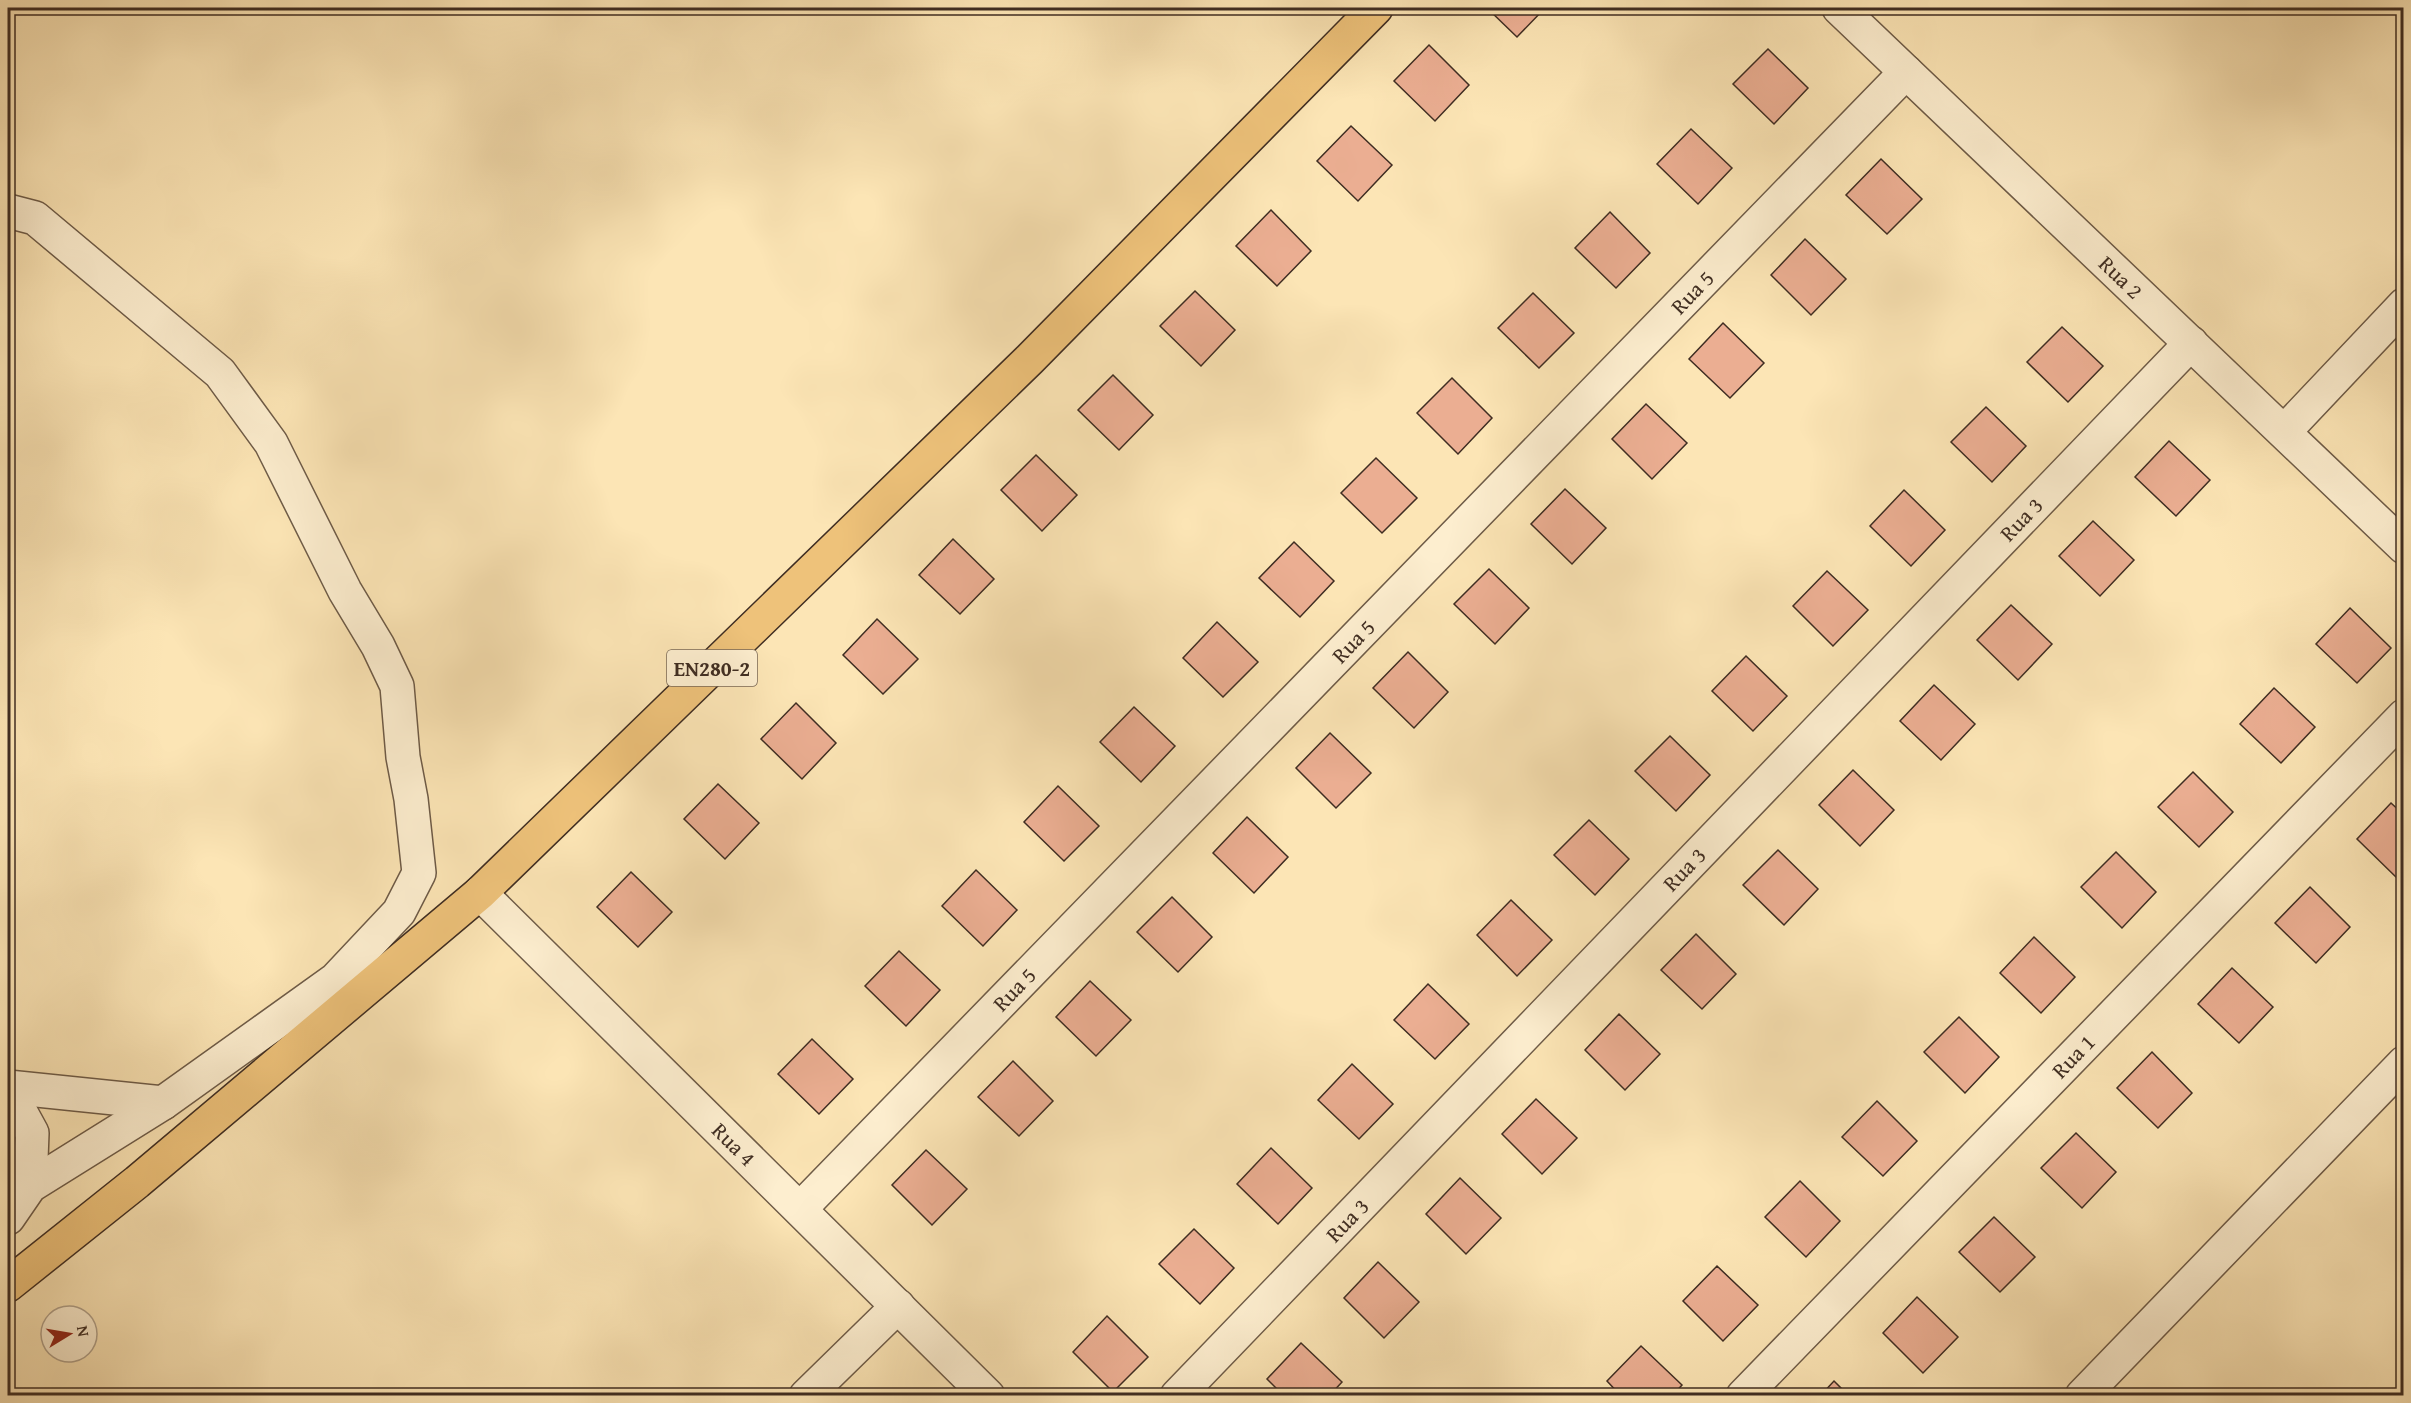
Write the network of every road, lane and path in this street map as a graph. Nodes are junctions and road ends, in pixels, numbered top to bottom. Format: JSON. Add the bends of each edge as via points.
{"nodes":[{"id":1,"x":1376,"y":8,"type":"edge"},
{"id":2,"x":1839,"y":8,"type":"edge"},
{"id":3,"x":1906,"y":72,"type":"junction"},
{"id":4,"x":8,"y":211,"type":"edge"},
{"id":5,"x":2403,"y":305,"type":"edge"},
{"id":6,"x":2191,"y":344,"type":"junction"},
{"id":7,"x":2283,"y":432,"type":"junction"},
{"id":8,"x":2403,"y":546,"type":"edge"},
{"id":9,"x":2403,"y":716,"type":"edge"},
{"id":10,"x":480,"y":893,"type":"junction"},
{"id":11,"x":2403,"y":1065,"type":"edge"},
{"id":12,"x":8,"y":1088,"type":"edge"},
{"id":13,"x":164,"y":1103,"type":"junction"},
{"id":14,"x":30,"y":1186,"type":"junction"},
{"id":15,"x":800,"y":1209,"type":"junction"},
{"id":16,"x":8,"y":1218,"type":"edge"},
{"id":17,"x":8,"y":1285,"type":"edge"},
{"id":18,"x":898,"y":1306,"type":"junction"},
{"id":19,"x":806,"y":1395,"type":"edge"},
{"id":20,"x":988,"y":1395,"type":"edge"},
{"id":21,"x":1178,"y":1395,"type":"edge"},
{"id":22,"x":1743,"y":1395,"type":"edge"},
{"id":23,"x":2082,"y":1395,"type":"edge"}],
"edges":[{"from":1,"to":10,"type":"main road","number":"EN280-2","via":[[1030,359]]},
{"from":2,"to":3,"type":"street","name":"Rua 2"},
{"from":3,"to":6,"type":"street","name":"Rua 2"},
{"from":3,"to":15,"type":"street","name":"Rua 5"},
{"from":4,"to":13,"type":"street","via":[[35,218],[220,374],[271,443],[397,686],[419,873],[399,912],[335,980]]},
{"from":5,"to":7,"type":"street"},
{"from":6,"to":7,"type":"street","name":"Rua 2"},
{"from":6,"to":21,"type":"street","name":"Rua 3"},
{"from":7,"to":8,"type":"street","name":"Rua 2"},
{"from":9,"to":22,"type":"street","name":"Rua 1"},
{"from":10,"to":15,"type":"street","name":"Rua 4"},
{"from":10,"to":17,"type":"main road","number":"EN280-2","via":[[137,1182]]},
{"from":11,"to":23,"type":"street"},
{"from":12,"to":13,"type":"street"},
{"from":12,"to":14,"type":"street","via":[[32,1133]]},
{"from":13,"to":14,"type":"street"},
{"from":14,"to":16,"type":"street"},
{"from":15,"to":18,"type":"street","name":"Rua 4"},
{"from":18,"to":19,"type":"street"},
{"from":18,"to":20,"type":"street","name":"Rua 4"}]}
